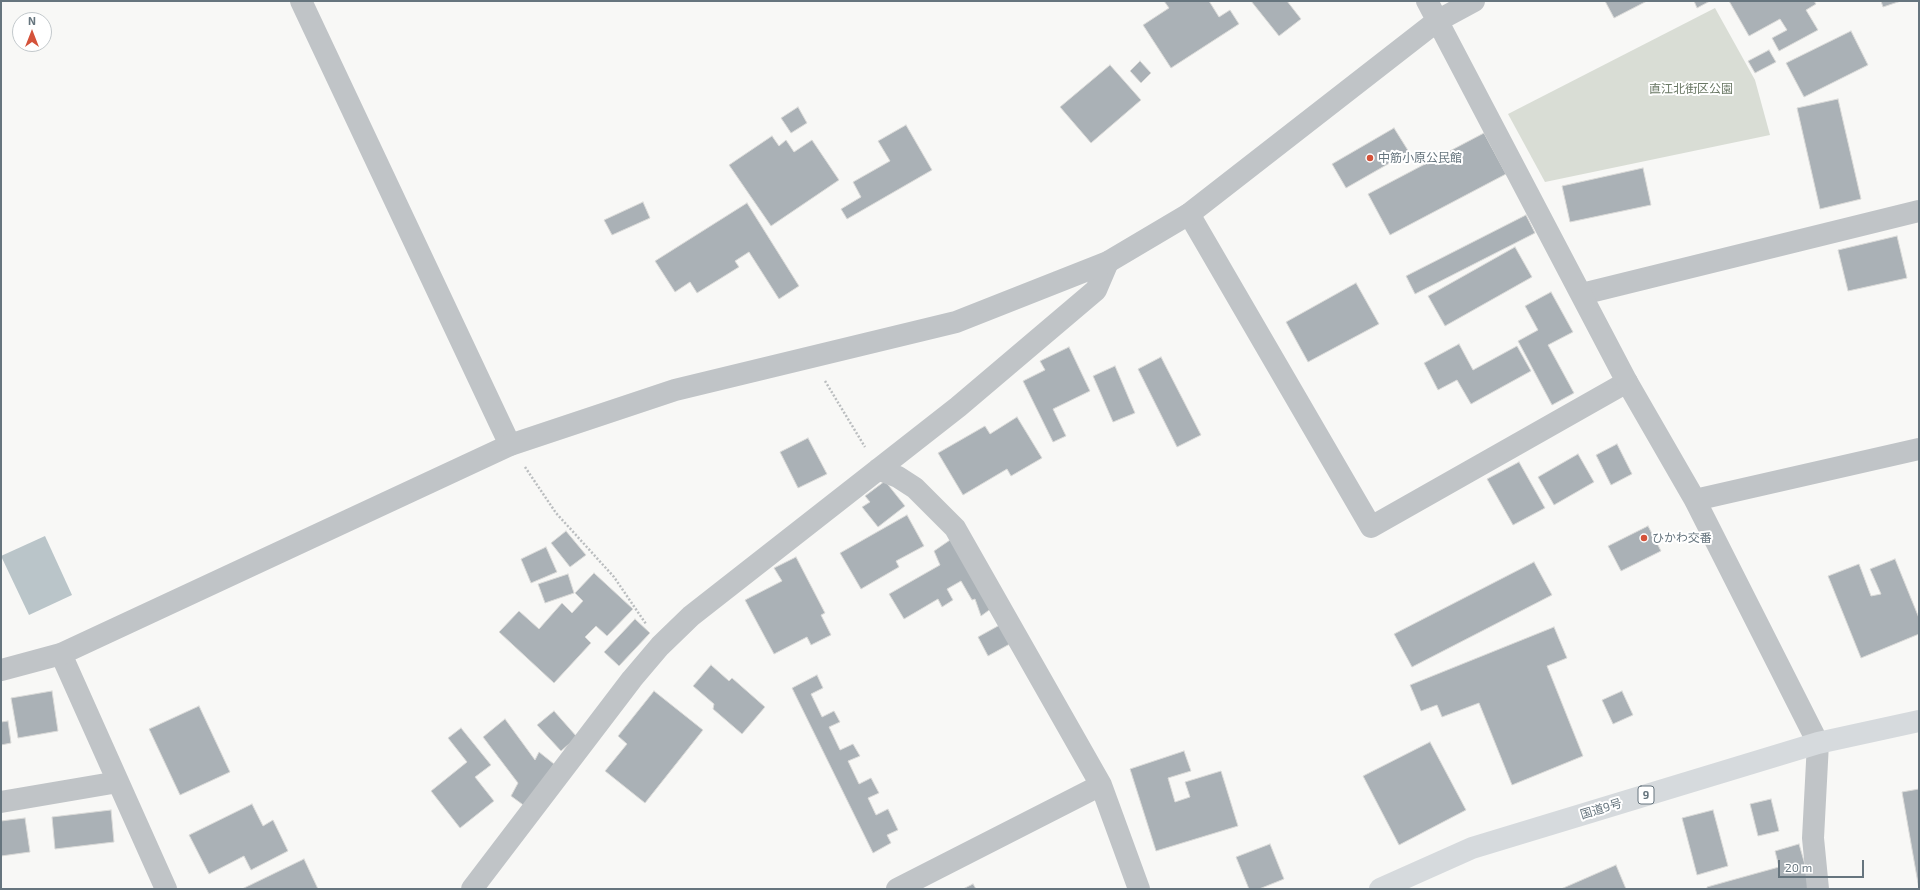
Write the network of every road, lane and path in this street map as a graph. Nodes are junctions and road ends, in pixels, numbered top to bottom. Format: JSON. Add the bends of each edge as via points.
{"nodes":[{"id":1,"x":301,"y":1,"type":"edge"},
{"id":2,"x":1427,"y":1,"type":"edge"},
{"id":3,"x":1474,"y":1,"type":"edge"},
{"id":4,"x":1437,"y":21,"type":"junction"},
{"id":5,"x":1919,"y":211,"type":"edge"},
{"id":6,"x":1189,"y":214,"type":"junction"},
{"id":7,"x":1108,"y":262,"type":"junction"},
{"id":8,"x":1582,"y":294,"type":"junction"},
{"id":9,"x":811,"y":357,"type":"junction"},
{"id":10,"x":1627,"y":382,"type":"junction"},
{"id":11,"x":510,"y":445,"type":"junction"},
{"id":12,"x":1919,"y":449,"type":"edge"},
{"id":13,"x":878,"y":469,"type":"junction"},
{"id":14,"x":1695,"y":500,"type":"junction"},
{"id":15,"x":660,"y":646,"type":"junction"},
{"id":16,"x":62,"y":654,"type":"junction"},
{"id":17,"x":1,"y":670,"type":"edge"},
{"id":18,"x":1919,"y":721,"type":"edge"},
{"id":19,"x":1818,"y":743,"type":"junction"},
{"id":20,"x":118,"y":782,"type":"junction"},
{"id":21,"x":1101,"y":786,"type":"junction"},
{"id":22,"x":1,"y":802,"type":"edge"},
{"id":23,"x":166,"y":889,"type":"edge"},
{"id":24,"x":472,"y":889,"type":"edge"},
{"id":25,"x":897,"y":889,"type":"edge"},
{"id":26,"x":1139,"y":889,"type":"edge"},
{"id":27,"x":1380,"y":889,"type":"edge"},
{"id":28,"x":1818,"y":889,"type":"edge"}],
"edges":[{"from":1,"to":11,"type":"street"},
{"from":2,"to":4,"type":"street"},
{"from":3,"to":4,"type":"street"},
{"from":4,"to":6,"type":"street"},
{"from":4,"to":8,"type":"street"},
{"from":5,"to":8,"type":"street"},
{"from":6,"to":7,"type":"street"},
{"from":6,"to":10,"type":"street","via":[[1371,527]]},
{"from":7,"to":9,"type":"street","via":[[956,322]]},
{"from":7,"to":13,"type":"street","via":[[1096,290],[958,407]]},
{"from":8,"to":10,"type":"street"},
{"from":9,"to":11,"type":"street","via":[[675,390]]},
{"from":9,"to":13,"type":"path"},
{"from":10,"to":14,"type":"street"},
{"from":11,"to":15,"type":"path","via":[[556,513],[614,576]]},
{"from":11,"to":16,"type":"street"},
{"from":12,"to":14,"type":"street"},
{"from":13,"to":15,"type":"street","via":[[691,616]]},
{"from":13,"to":21,"type":"street","via":[[898,477],[914,488],[955,528]]},
{"from":14,"to":19,"type":"street"},
{"from":15,"to":24,"type":"street"},
{"from":16,"to":17,"type":"street"},
{"from":16,"to":20,"type":"street"},
{"from":18,"to":19,"type":"highway","name":"国道9号","number":"9"},
{"from":19,"to":27,"type":"highway","name":"国道9号","number":"9","via":[[1472,848]]},
{"from":19,"to":28,"type":"street","via":[[1814,838]]},
{"from":20,"to":22,"type":"street"},
{"from":20,"to":23,"type":"street"},
{"from":21,"to":25,"type":"street"},
{"from":21,"to":26,"type":"street"}]}
